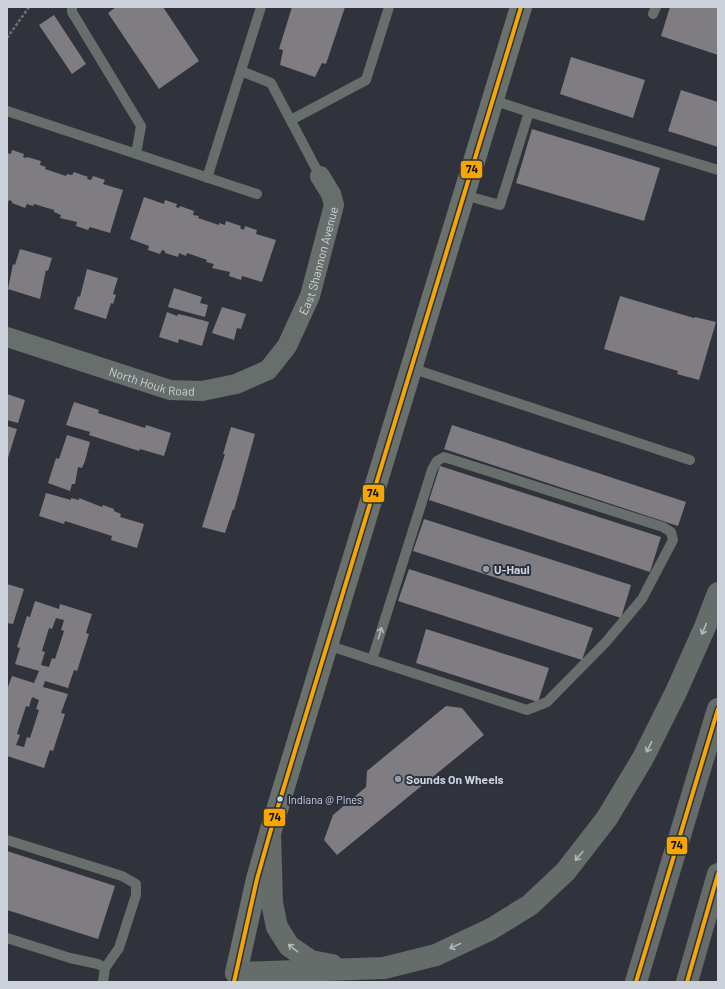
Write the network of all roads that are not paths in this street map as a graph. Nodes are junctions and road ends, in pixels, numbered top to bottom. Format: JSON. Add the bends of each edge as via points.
{"nodes":[{"id":1,"x":72,"y":7,"type":"edge"},
{"id":2,"x":261,"y":7,"type":"edge"},
{"id":3,"x":389,"y":7,"type":"edge"},
{"id":4,"x":521,"y":7,"type":"edge"},
{"id":5,"x":241,"y":71,"type":"junction"},
{"id":6,"x":493,"y":100,"type":"junction"},
{"id":7,"x":7,"y":111,"type":"edge"},
{"id":8,"x":529,"y":112,"type":"junction"},
{"id":9,"x":291,"y":120,"type":"junction"},
{"id":10,"x":136,"y":154,"type":"junction"},
{"id":11,"x":718,"y":170,"type":"edge"},
{"id":12,"x":320,"y":176,"type":"joint"},
{"id":13,"x":207,"y":178,"type":"junction"},
{"id":14,"x":257,"y":194,"type":"dead end"},
{"id":15,"x":464,"y":194,"type":"junction"},
{"id":16,"x":7,"y":337,"type":"edge"},
{"id":17,"x":287,"y":346,"type":"joint"},
{"id":18,"x":411,"y":368,"type":"junction"},
{"id":19,"x":690,"y":460,"type":"dead end"},
{"id":20,"x":718,"y":593,"type":"edge"},
{"id":21,"x":327,"y":645,"type":"junction"},
{"id":22,"x":372,"y":660,"type":"junction"},
{"id":23,"x":718,"y":708,"type":"edge"},
{"id":24,"x":270,"y":833,"type":"junction"},
{"id":25,"x":7,"y":840,"type":"edge"},
{"id":26,"x":718,"y":874,"type":"edge"},
{"id":27,"x":7,"y":938,"type":"edge"},
{"id":28,"x":105,"y":968,"type":"junction"},
{"id":29,"x":355,"y":969,"type":"junction"},
{"id":30,"x":236,"y":973,"type":"joint"},
{"id":31,"x":103,"y":982,"type":"edge"},
{"id":32,"x":636,"y":982,"type":"edge"},
{"id":33,"x":687,"y":982,"type":"edge"}],
"edges":[{"from":1,"to":10,"type":"lane","via":[[72,12],[141,126]]},
{"from":2,"to":5,"type":"lane"},
{"from":3,"to":9,"type":"lane","via":[[366,80]]},
{"from":4,"to":6,"type":"main road"},
{"from":5,"to":9,"type":"lane","via":[[271,83]]},
{"from":5,"to":13,"type":"lane"},
{"from":6,"to":8,"type":"lane"},
{"from":6,"to":15,"type":"main road"},
{"from":7,"to":10,"type":"lane"},
{"from":8,"to":11,"type":"lane"},
{"from":8,"to":15,"type":"lane","via":[[500,205]]},
{"from":9,"to":12,"type":"lane"},
{"from":10,"to":13,"type":"lane"},
{"from":12,"to":17,"type":"street","name":"East Shannon Avenue","via":[[331,194],[334,205],[310,296]]},
{"from":13,"to":14,"type":"lane"},
{"from":15,"to":18,"type":"main road"},
{"from":16,"to":17,"type":"street","name":"North Houk Road","via":[[170,390],[202,391],[236,384],[268,370]]},
{"from":18,"to":19,"type":"lane"},
{"from":18,"to":21,"type":"main road"},
{"from":20,"to":29,"type":"highway","one_way":true,"via":[[676,692],[643,758],[607,818],[566,871],[530,905],[491,929],[436,955],[384,968]]},
{"from":21,"to":22,"type":"lane"},
{"from":21,"to":24,"type":"main road"},
{"from":22,"to":22,"type":"lane","one_way":true,"via":[[432,470],[437,461],[444,457],[663,527],[671,532],[673,540],[642,599],[606,642],[547,702],[538,707],[527,710]]},
{"from":23,"to":32,"type":"highway"},
{"from":29,"to":24,"type":"highway","one_way":true,"via":[[311,961],[289,946],[277,927],[272,903]]},
{"from":24,"to":30,"type":"main road"},
{"from":25,"to":28,"type":"lane","via":[[122,876],[136,884],[136,895],[119,948]]},
{"from":26,"to":33,"type":"highway"},
{"from":27,"to":28,"type":"lane"},
{"from":28,"to":31,"type":"lane"},
{"from":29,"to":30,"type":"highway"}]}
